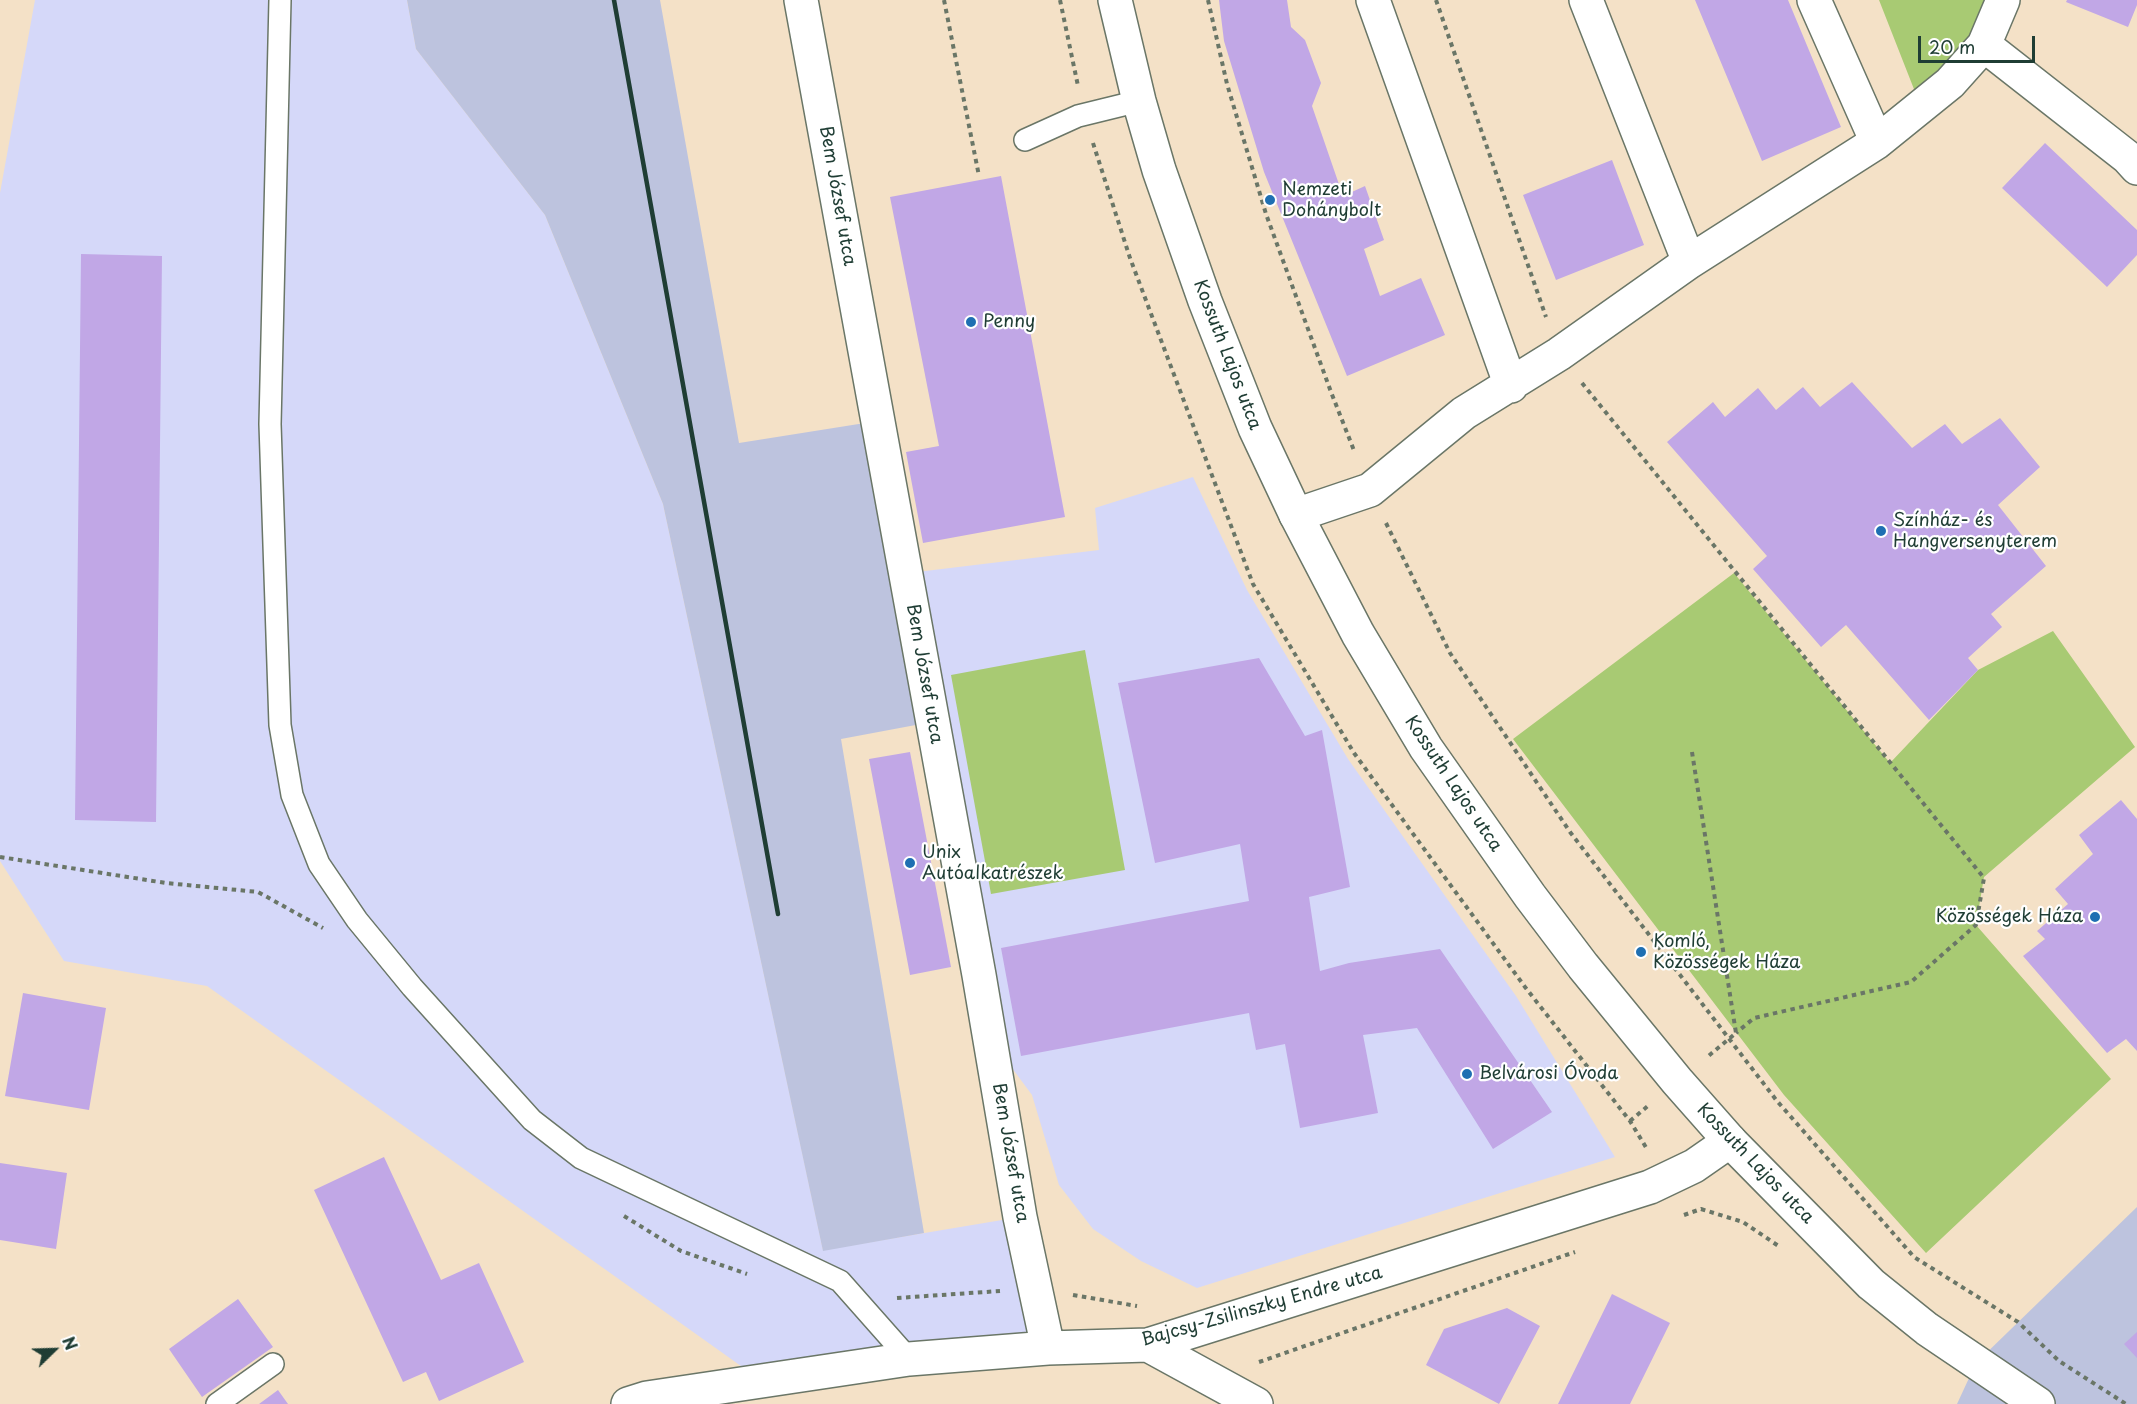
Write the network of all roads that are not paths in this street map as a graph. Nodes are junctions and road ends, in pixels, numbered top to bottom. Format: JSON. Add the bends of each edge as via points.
{"nodes":[{"id":1,"x":280,"y":0,"type":"edge"},
{"id":2,"x":801,"y":0,"type":"edge"},
{"id":3,"x":1115,"y":0,"type":"edge"},
{"id":4,"x":1373,"y":0,"type":"edge"},
{"id":5,"x":1586,"y":0,"type":"edge"},
{"id":6,"x":1814,"y":0,"type":"edge"},
{"id":7,"x":2003,"y":0,"type":"edge"},
{"id":8,"x":1984,"y":45,"type":"junction"},
{"id":9,"x":1139,"y":101,"type":"junction"},
{"id":10,"x":1025,"y":140,"type":"dead end"},
{"id":11,"x":1876,"y":142,"type":"junction"},
{"id":12,"x":2137,"y":168,"type":"edge"},
{"id":13,"x":1689,"y":262,"type":"junction"},
{"id":14,"x":1511,"y":386,"type":"junction"},
{"id":15,"x":1296,"y":515,"type":"junction"},
{"id":16,"x":1730,"y":1141,"type":"junction"},
{"id":17,"x":1149,"y":1345,"type":"junction"},
{"id":18,"x":1048,"y":1348,"type":"junction"},
{"id":19,"x":909,"y":1359,"type":"junction"},
{"id":20,"x":273,"y":1364,"type":"dead end"},
{"id":21,"x":764,"y":1393,"type":"edge"},
{"id":22,"x":217,"y":1404,"type":"edge"},
{"id":23,"x":628,"y":1404,"type":"edge"},
{"id":24,"x":1256,"y":1404,"type":"edge"},
{"id":25,"x":2038,"y":1404,"type":"edge"}],
"edges":[{"from":1,"to":19,"type":"lane","via":[[270,424],[280,725],[292,795],[320,864],[357,920],[412,987],[532,1120],[581,1158],[840,1281]]},
{"from":2,"to":18,"type":"street","name":"Bem József utca","via":[[1020,1217]]},
{"from":3,"to":9,"type":"street","name":"Kossuth Lajos utca"},
{"from":4,"to":14,"type":"street"},
{"from":5,"to":13,"type":"street"},
{"from":6,"to":11,"type":"street"},
{"from":7,"to":8,"type":"street"},
{"from":8,"to":11,"type":"street","via":[[1950,83]]},
{"from":8,"to":12,"type":"street"},
{"from":9,"to":10,"type":"lane","via":[[1078,116]]},
{"from":9,"to":15,"type":"street","name":"Kossuth Lajos utca","via":[[1205,301],[1255,428]]},
{"from":11,"to":13,"type":"street"},
{"from":13,"to":14,"type":"street"},
{"from":14,"to":15,"type":"street","via":[[1464,413],[1370,490]]},
{"from":15,"to":16,"type":"street","name":"Kossuth Lajos utca","via":[[1358,634],[1426,748],[1583,966]]},
{"from":16,"to":17,"type":"street","name":"Bajcsy-Zsilinszky Endre utca","via":[[1694,1166],[1650,1187]]},
{"from":16,"to":25,"type":"street","name":"Kossuth Lajos utca","via":[[1871,1284],[1927,1329]]},
{"from":17,"to":18,"type":"street","name":"Bajcsy-Zsilinszky Endre utca"},
{"from":17,"to":24,"type":"street"},
{"from":18,"to":19,"type":"street","name":"Bajcsy-Zsilinszky Endre utca"},
{"from":19,"to":21,"type":"street","name":"Bajcsy-Zsilinszky Endre utca"},
{"from":20,"to":22,"type":"lane"},
{"from":21,"to":23,"type":"street","name":"Bajcsy-Zsilinszky Endre utca","via":[[647,1398]]}]}
